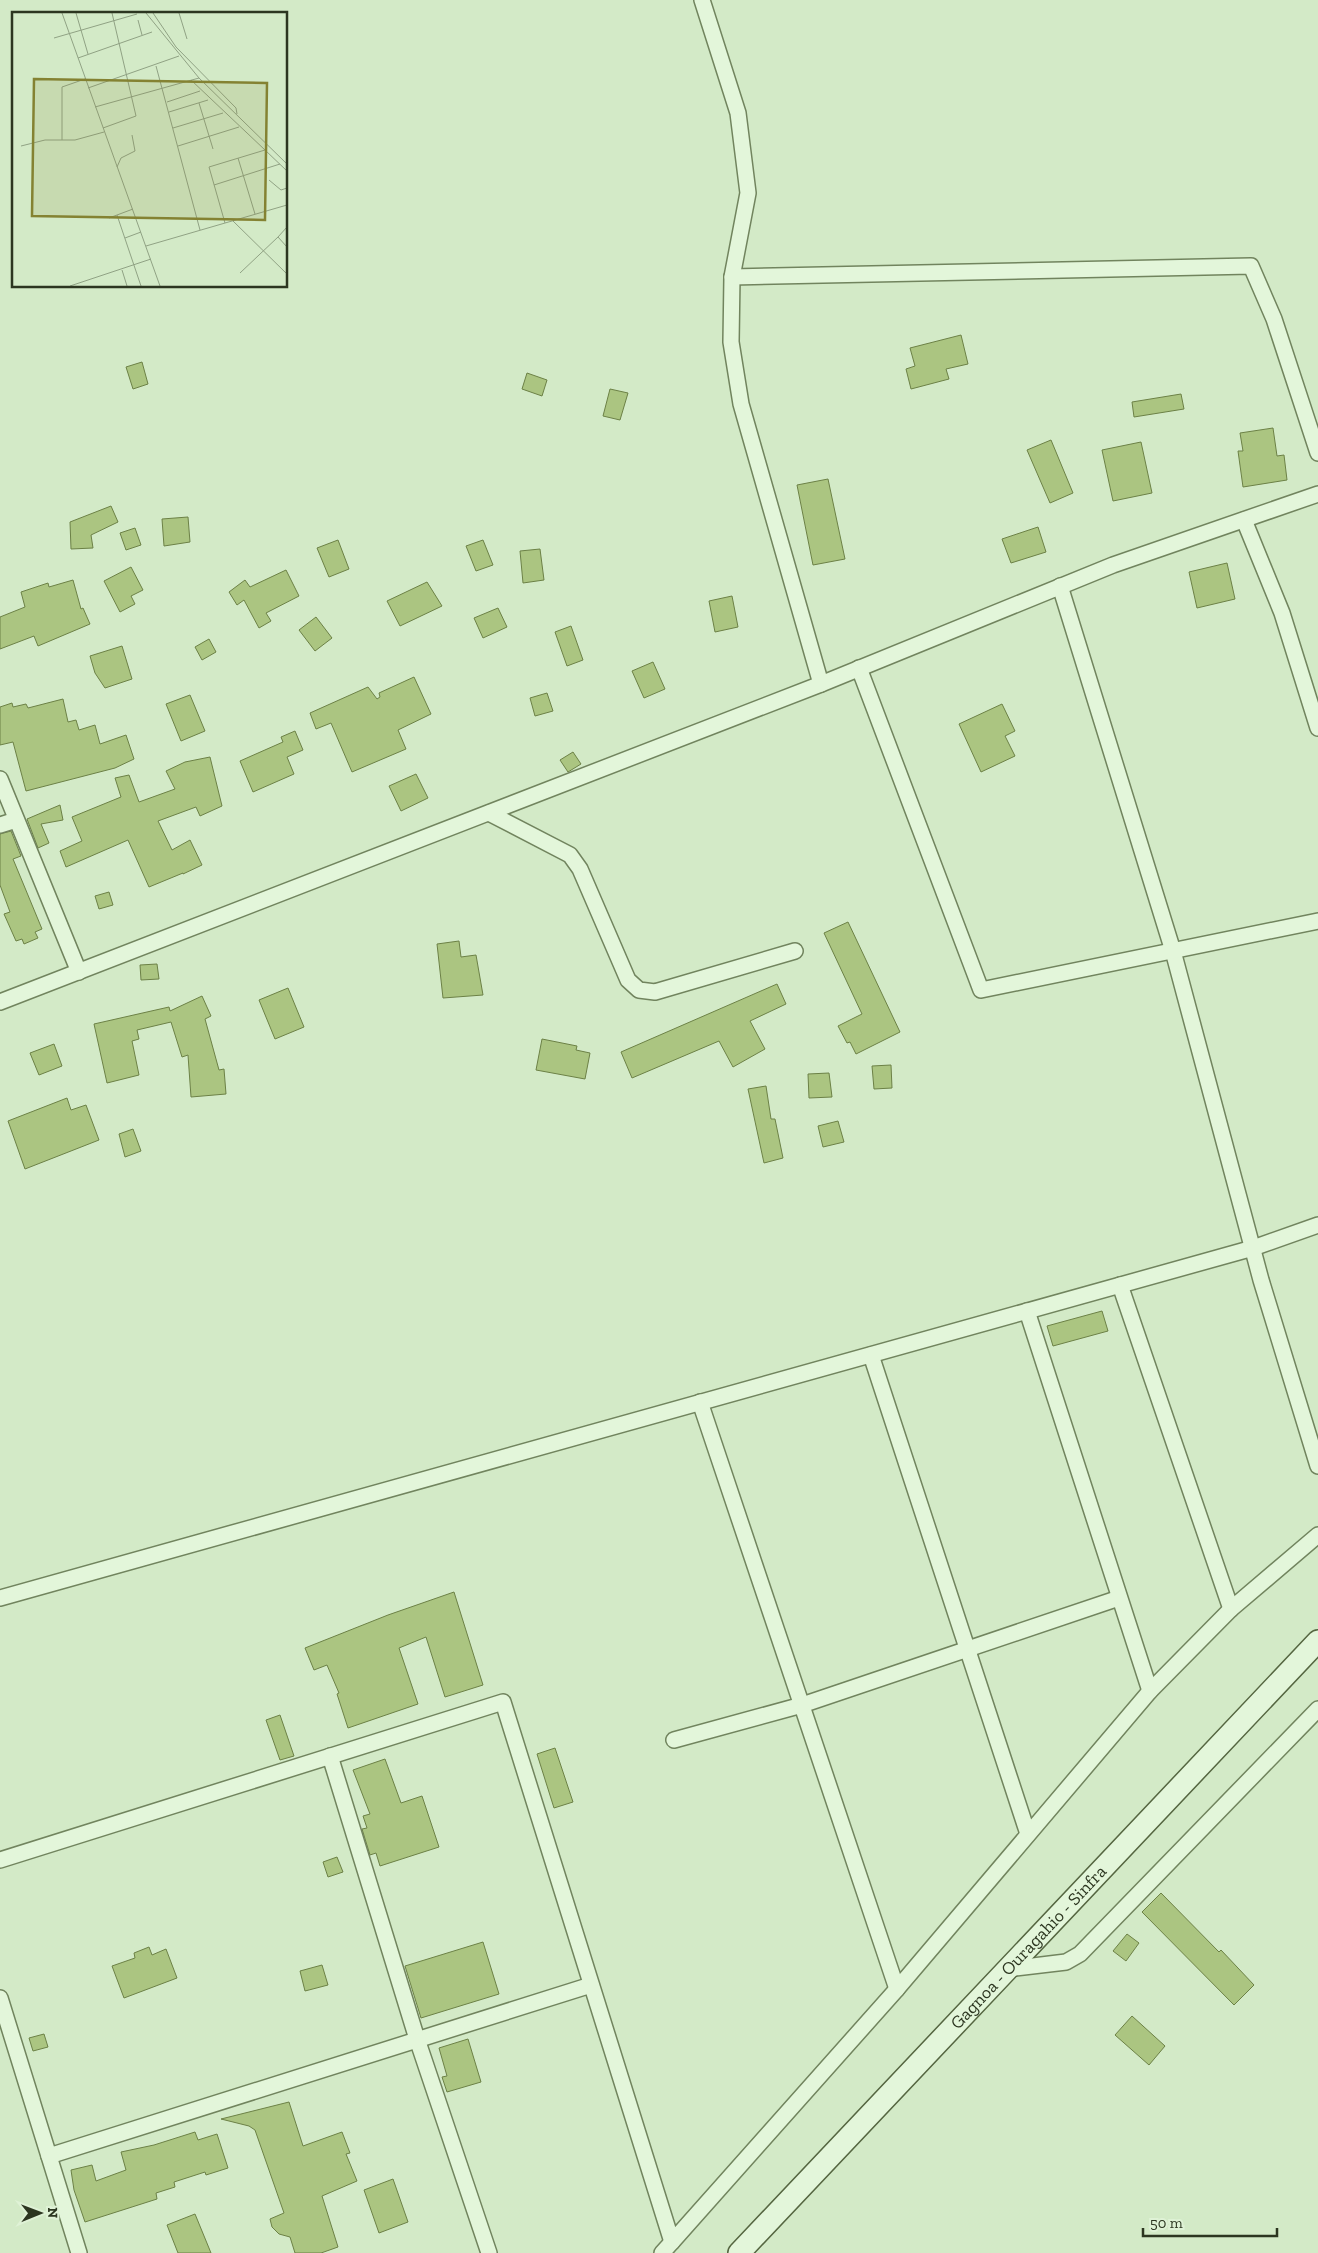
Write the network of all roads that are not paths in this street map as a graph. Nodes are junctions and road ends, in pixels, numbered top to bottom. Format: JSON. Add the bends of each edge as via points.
{"nodes":[{"id":1,"x":702,"y":0,"type":"edge"},
{"id":2,"x":732,"y":277,"type":"junction"},
{"id":3,"x":1318,"y":453,"type":"edge"},
{"id":4,"x":1318,"y":494,"type":"edge"},
{"id":5,"x":1244,"y":520,"type":"junction"},
{"id":6,"x":1060,"y":586,"type":"junction"},
{"id":7,"x":859,"y":668,"type":"junction"},
{"id":8,"x":821,"y":684,"type":"junction"},
{"id":9,"x":1318,"y":728,"type":"edge"},
{"id":10,"x":0,"y":779,"type":"edge"},
{"id":11,"x":489,"y":813,"type":"junction"},
{"id":12,"x":16,"y":820,"type":"junction"},
{"id":13,"x":0,"y":825,"type":"edge"},
{"id":14,"x":1318,"y":921,"type":"edge"},
{"id":15,"x":795,"y":951,"type":"dead end"},
{"id":16,"x":1173,"y":951,"type":"junction"},
{"id":17,"x":79,"y":972,"type":"junction"},
{"id":18,"x":0,"y":1002,"type":"edge"},
{"id":19,"x":1318,"y":1225,"type":"edge"},
{"id":20,"x":1252,"y":1248,"type":"junction"},
{"id":21,"x":1120,"y":1285,"type":"junction"},
{"id":22,"x":1026,"y":1311,"type":"junction"},
{"id":23,"x":871,"y":1354,"type":"junction"},
{"id":24,"x":700,"y":1402,"type":"junction"},
{"id":25,"x":1318,"y":1466,"type":"edge"},
{"id":26,"x":1318,"y":1535,"type":"edge"},
{"id":27,"x":0,"y":1598,"type":"edge"},
{"id":28,"x":1119,"y":1598,"type":"junction"},
{"id":29,"x":1232,"y":1609,"type":"junction"},
{"id":30,"x":1318,"y":1641,"type":"edge"},
{"id":31,"x":967,"y":1648,"type":"junction"},
{"id":32,"x":1150,"y":1691,"type":"junction"},
{"id":33,"x":802,"y":1705,"type":"junction"},
{"id":34,"x":1318,"y":1709,"type":"edge"},
{"id":35,"x":674,"y":1740,"type":"dead end"},
{"id":36,"x":330,"y":1756,"type":"junction"},
{"id":37,"x":1028,"y":1834,"type":"junction"},
{"id":38,"x":0,"y":1860,"type":"edge"},
{"id":39,"x":1008,"y":1969,"type":"junction"},
{"id":40,"x":591,"y":1985,"type":"junction"},
{"id":41,"x":897,"y":1990,"type":"junction"},
{"id":42,"x":0,"y":1998,"type":"edge"},
{"id":43,"x":417,"y":2039,"type":"junction"},
{"id":44,"x":49,"y":2156,"type":"junction"},
{"id":45,"x":667,"y":2247,"type":"edge"},
{"id":46,"x":80,"y":2253,"type":"edge"},
{"id":47,"x":489,"y":2253,"type":"edge"},
{"id":48,"x":739,"y":2253,"type":"edge"}],
"edges":[{"from":1,"to":2,"type":"street","via":[[738,113],[748,193]]},
{"from":2,"to":3,"type":"street","via":[[1251,266],[1274,319]]},
{"from":2,"to":8,"type":"street","via":[[731,342],[741,404]]},
{"from":4,"to":5,"type":"street"},
{"from":5,"to":6,"type":"street"},
{"from":5,"to":9,"type":"street","via":[[1282,613]]},
{"from":6,"to":7,"type":"street"},
{"from":6,"to":16,"type":"street"},
{"from":7,"to":8,"type":"street"},
{"from":7,"to":16,"type":"street","via":[[981,990]]},
{"from":8,"to":11,"type":"street"},
{"from":10,"to":12,"type":"street"},
{"from":11,"to":15,"type":"street","via":[[570,855],[580,869],[628,980],[639,990],[655,992]]},
{"from":11,"to":17,"type":"street"},
{"from":12,"to":13,"type":"street"},
{"from":12,"to":17,"type":"street"},
{"from":14,"to":16,"type":"street"},
{"from":16,"to":20,"type":"street"},
{"from":17,"to":18,"type":"street"},
{"from":19,"to":20,"type":"street"},
{"from":20,"to":21,"type":"street"},
{"from":20,"to":25,"type":"street"},
{"from":21,"to":22,"type":"street"},
{"from":21,"to":29,"type":"street"},
{"from":22,"to":23,"type":"street"},
{"from":22,"to":28,"type":"street"},
{"from":23,"to":24,"type":"street"},
{"from":23,"to":31,"type":"street"},
{"from":24,"to":27,"type":"street"},
{"from":24,"to":33,"type":"street"},
{"from":26,"to":29,"type":"street"},
{"from":28,"to":31,"type":"street"},
{"from":28,"to":32,"type":"street"},
{"from":29,"to":32,"type":"street"},
{"from":30,"to":39,"type":"main road","name":"Gagnoa - Ouragahio - Sinfra"},
{"from":31,"to":33,"type":"street"},
{"from":31,"to":37,"type":"street"},
{"from":32,"to":37,"type":"street"},
{"from":33,"to":35,"type":"street"},
{"from":33,"to":41,"type":"street"},
{"from":34,"to":39,"type":"street","via":[[1080,1954],[1066,1962]]},
{"from":36,"to":38,"type":"street"},
{"from":36,"to":40,"type":"street","via":[[502,1702]]},
{"from":36,"to":43,"type":"street"},
{"from":37,"to":41,"type":"street"},
{"from":39,"to":48,"type":"main road","name":"Gagnoa - Ouragahio - Sinfra"},
{"from":40,"to":43,"type":"street"},
{"from":40,"to":45,"type":"street"},
{"from":41,"to":45,"type":"street"},
{"from":42,"to":44,"type":"street"},
{"from":43,"to":44,"type":"street"},
{"from":43,"to":47,"type":"street"},
{"from":44,"to":46,"type":"street"}]}
